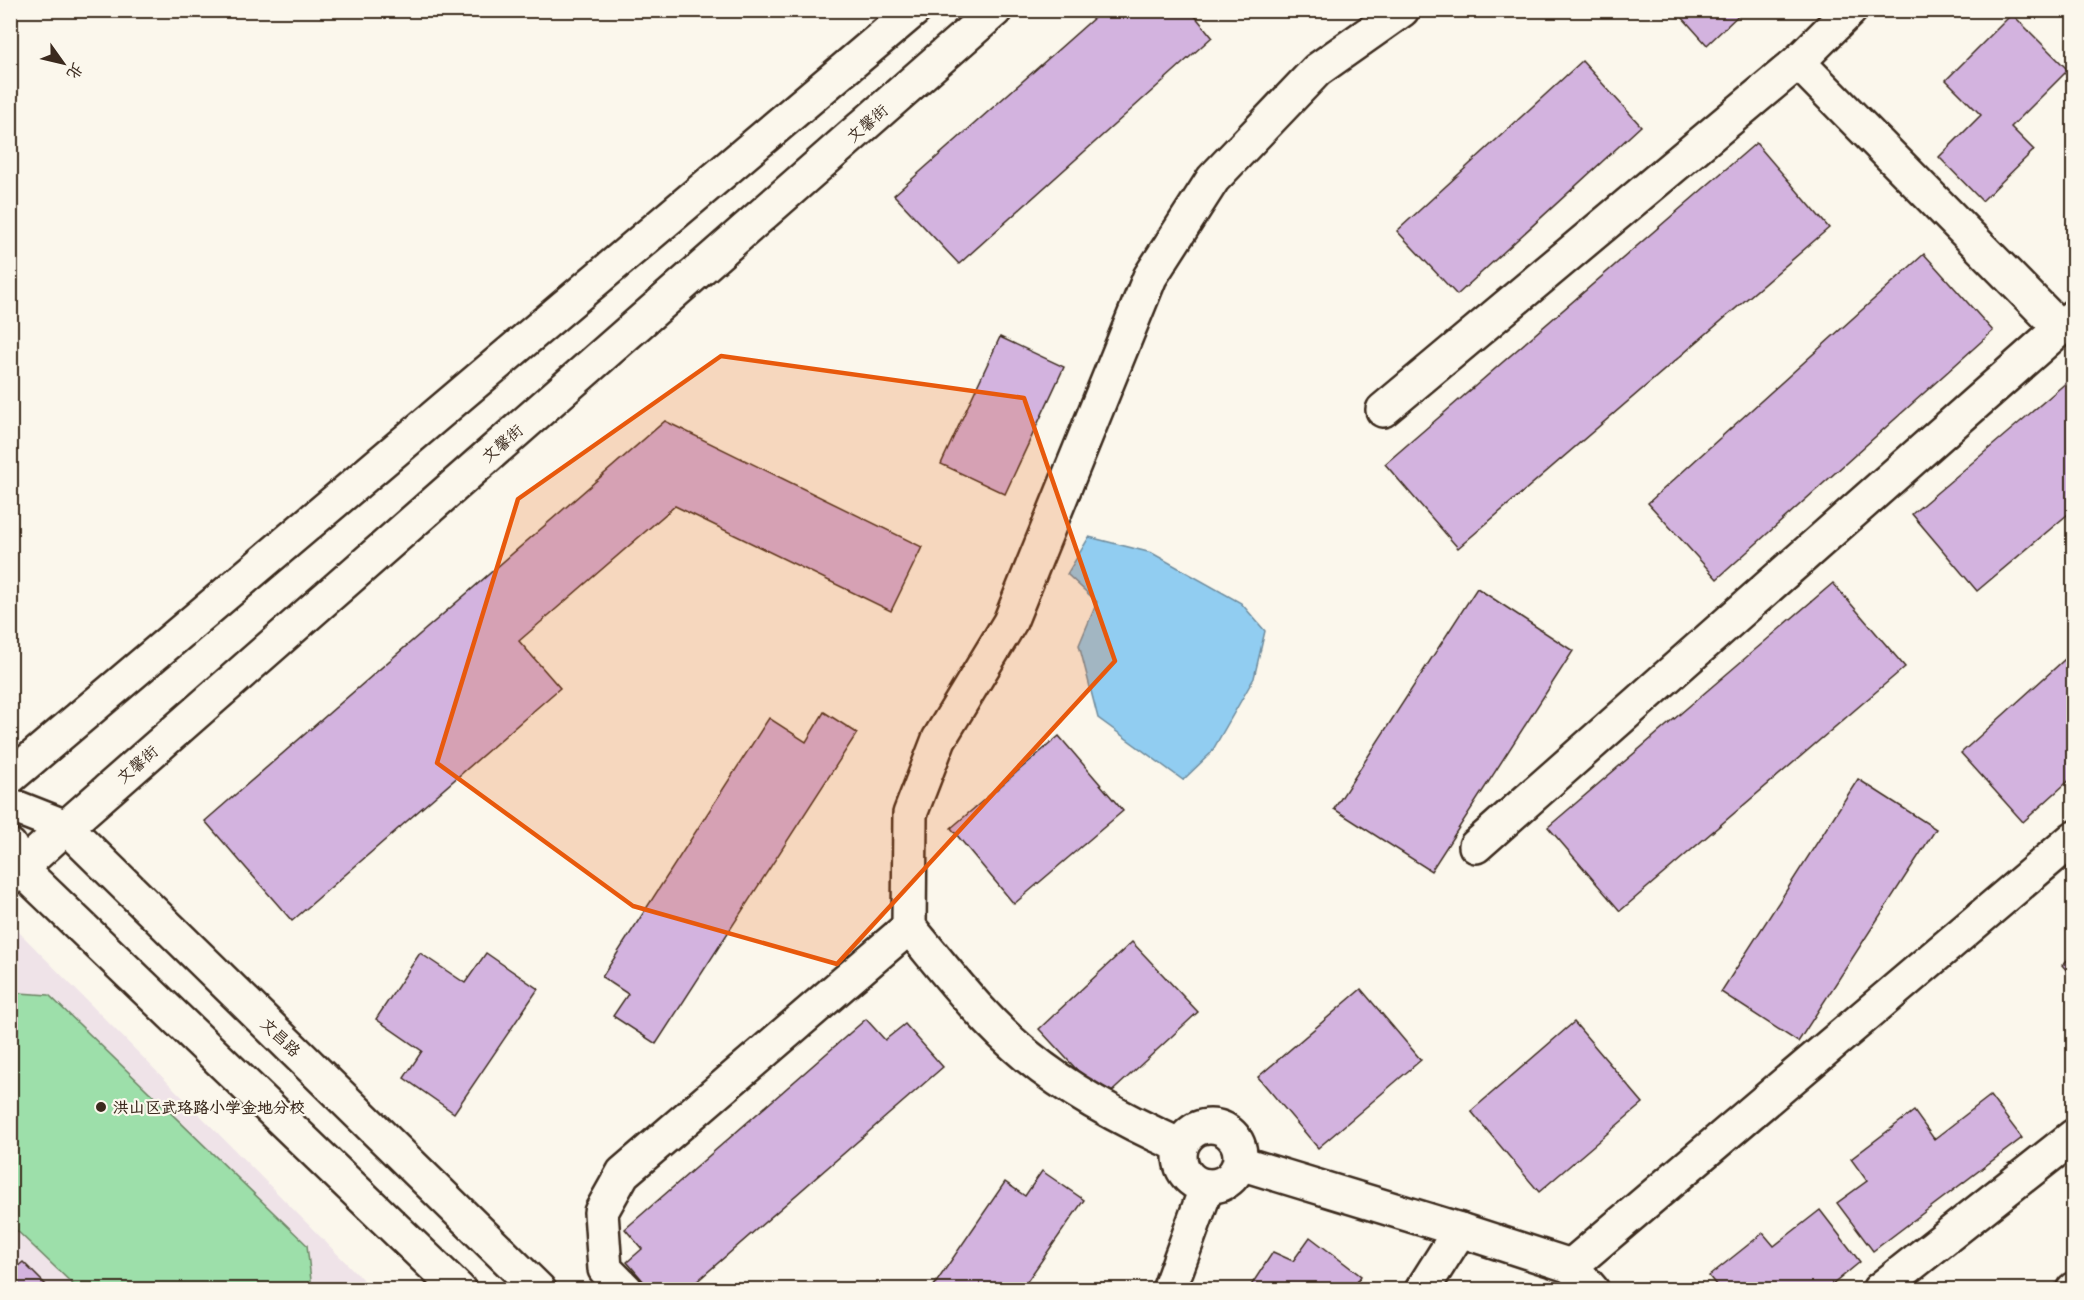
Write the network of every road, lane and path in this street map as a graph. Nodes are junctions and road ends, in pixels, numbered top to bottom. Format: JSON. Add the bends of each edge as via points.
{"nodes":[{"id":1,"x":914,"y":10,"type":"edge"},
{"id":2,"x":995,"y":10,"type":"edge"},
{"id":3,"x":1402,"y":10,"type":"edge"},
{"id":4,"x":1850,"y":10,"type":"edge"},
{"id":5,"x":1798,"y":62,"type":"junction"},
{"id":6,"x":2067,"y":322,"type":"edge"},
{"id":7,"x":1383,"y":410,"type":"dead end"},
{"id":8,"x":10,"y":777,"type":"edge"},
{"id":9,"x":10,"y":806,"type":"edge"},
{"id":10,"x":66,"y":827,"type":"junction"},
{"id":11,"x":2073,"y":838,"type":"edge"},
{"id":12,"x":1476,"y":846,"type":"dead end"},
{"id":13,"x":14,"y":864,"type":"edge"},
{"id":14,"x":909,"y":927,"type":"junction"},
{"id":15,"x":2073,"y":1136,"type":"edge"},
{"id":16,"x":1181,"y":1146,"type":"junction"},
{"id":17,"x":1240,"y":1163,"type":"junction"},
{"id":18,"x":1208,"y":1186,"type":"junction"},
{"id":19,"x":1460,"y":1230,"type":"junction"},
{"id":20,"x":1581,"y":1278,"type":"edge"},
{"id":21,"x":459,"y":1290,"type":"edge"},
{"id":22,"x":539,"y":1290,"type":"edge"},
{"id":23,"x":626,"y":1290,"type":"edge"},
{"id":24,"x":1169,"y":1290,"type":"edge"},
{"id":25,"x":1422,"y":1290,"type":"edge"},
{"id":26,"x":1879,"y":1290,"type":"edge"}],
"edges":[{"from":1,"to":8,"type":"street"},
{"from":2,"to":10,"type":"street","name":"文馨街"},
{"from":3,"to":14,"type":"street","via":[[1317,70],[1213,179],[1150,277],[1010,622],[939,739],[910,814]]},
{"from":4,"to":5,"type":"street"},
{"from":5,"to":6,"type":"street"},
{"from":5,"to":7,"type":"street"},
{"from":6,"to":12,"type":"street"},
{"from":9,"to":10,"type":"street","name":"文昌路"},
{"from":10,"to":13,"type":"street","name":"文馨街"},
{"from":10,"to":22,"type":"street","name":"文昌路"},
{"from":11,"to":20,"type":"street"},
{"from":13,"to":21,"type":"street"},
{"from":14,"to":16,"type":"street","via":[[989,1020],[1026,1056],[1086,1097]]},
{"from":14,"to":23,"type":"street","via":[[622,1173],[601,1212],[605,1269]]},
{"from":15,"to":26,"type":"street"},
{"from":16,"to":17,"type":"street","via":[[1194,1131],[1213,1126],[1232,1135]]},
{"from":16,"to":18,"type":"street","via":[[1186,1174]]},
{"from":17,"to":18,"type":"street","via":[[1229,1179]]},
{"from":17,"to":19,"type":"street"},
{"from":18,"to":24,"type":"street"},
{"from":19,"to":20,"type":"street"},
{"from":19,"to":25,"type":"street"}]}
